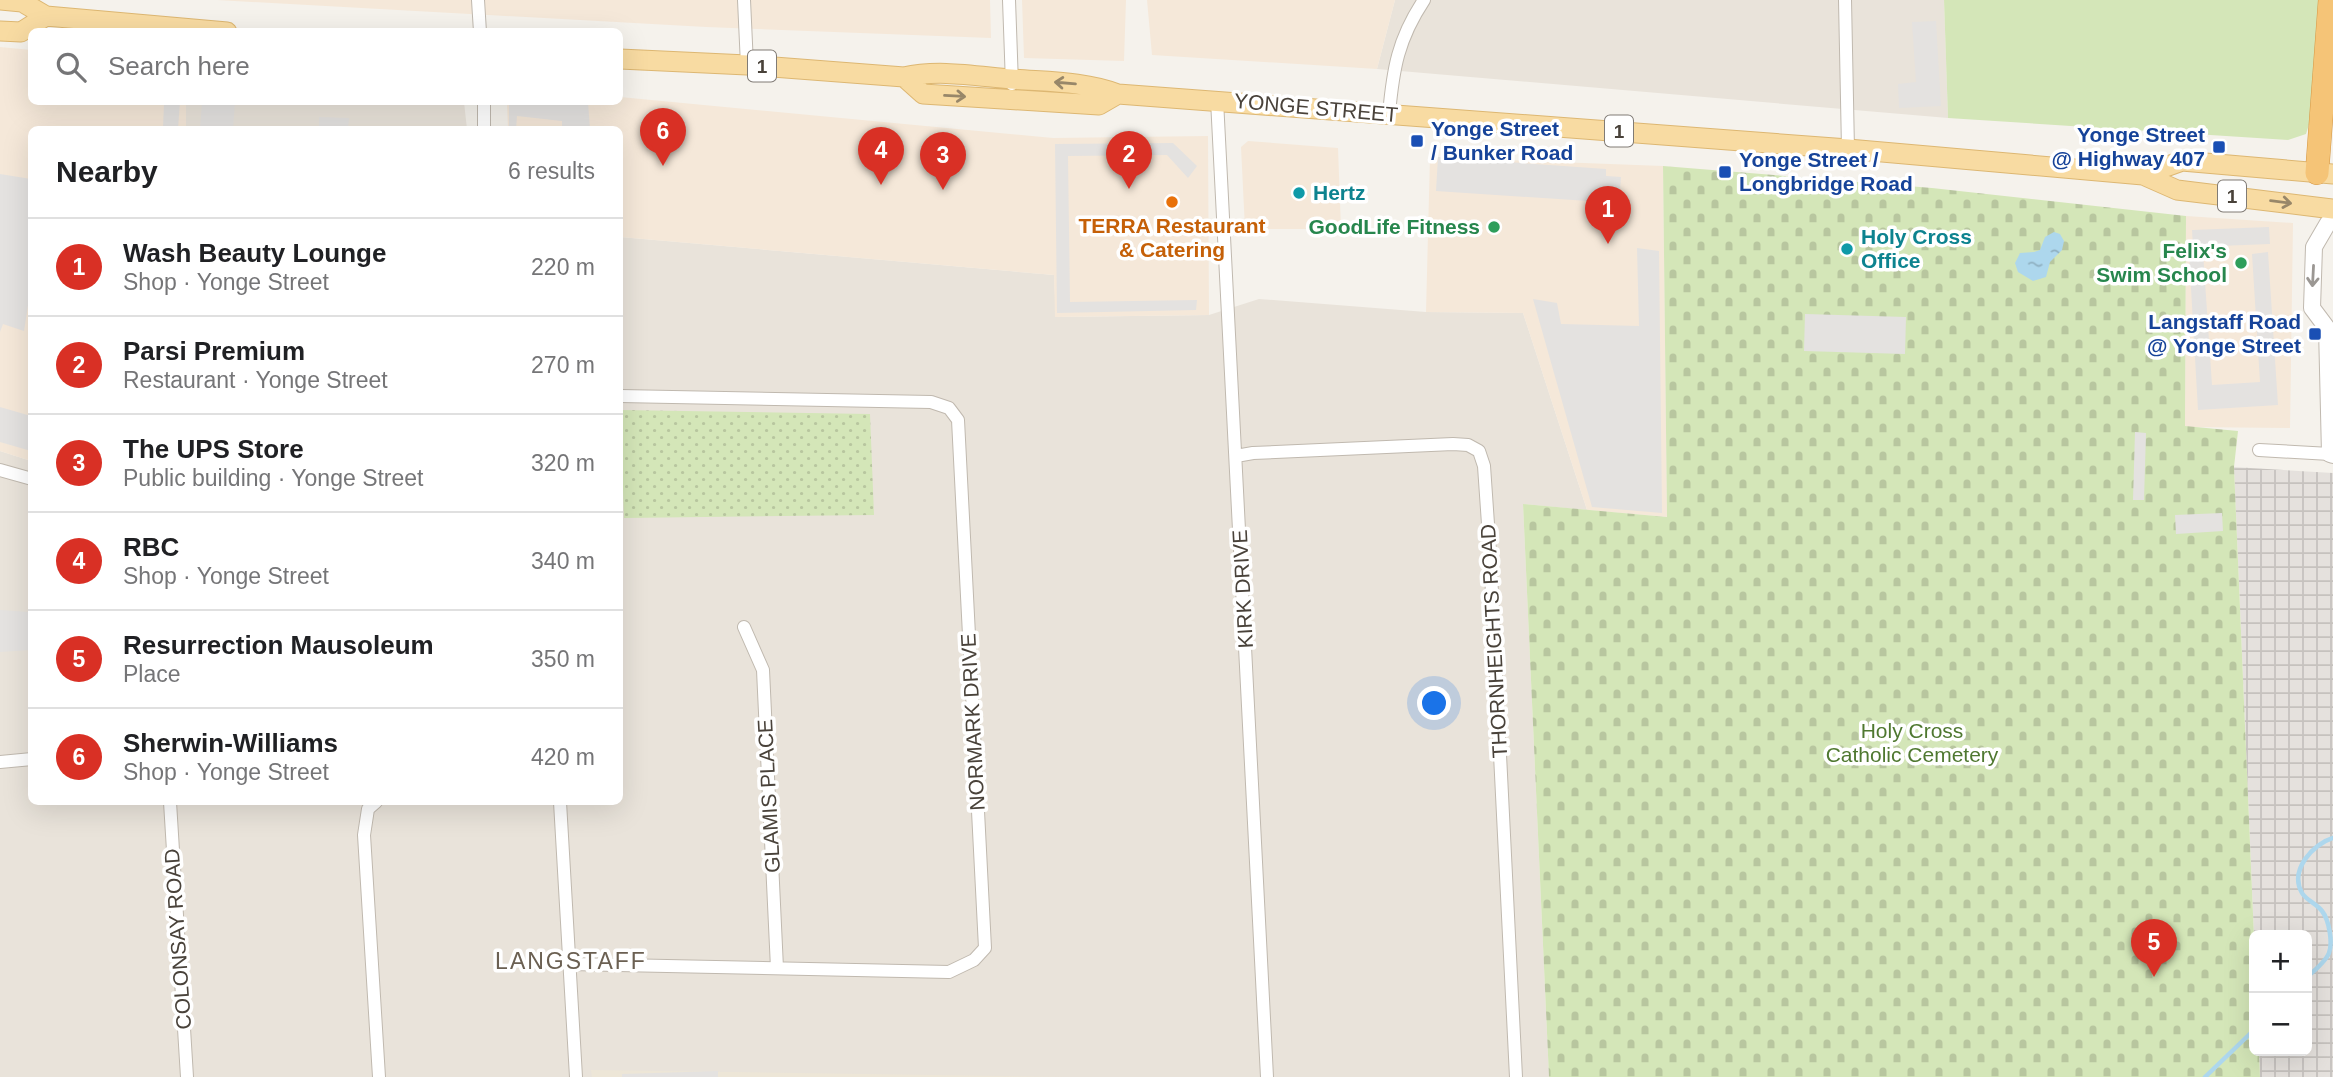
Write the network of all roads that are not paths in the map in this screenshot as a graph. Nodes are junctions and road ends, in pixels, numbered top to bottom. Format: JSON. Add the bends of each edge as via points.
{"nodes":[{"id":1,"x":0,"y":0,"type":"edge"},
{"id":2,"x":478,"y":0,"type":"edge"},
{"id":3,"x":744,"y":0,"type":"edge"},
{"id":4,"x":1009,"y":0,"type":"edge"},
{"id":5,"x":1424,"y":0,"type":"edge"},
{"id":6,"x":1845,"y":0,"type":"edge"},
{"id":7,"x":2330,"y":0,"type":"edge"},
{"id":8,"x":46,"y":16,"type":"junction"},
{"id":9,"x":182,"y":28,"type":"edge"},
{"id":10,"x":480,"y":28,"type":"edge"},
{"id":11,"x":0,"y":31,"type":"edge"},
{"id":12,"x":623,"y":59,"type":"edge"},
{"id":13,"x":747,"y":65,"type":"junction"},
{"id":14,"x":904,"y":78,"type":"junction"},
{"id":15,"x":1012,"y":79,"type":"junction"},
{"id":16,"x":1118,"y":94,"type":"junction"},
{"id":17,"x":1013,"y":100,"type":"junction"},
{"id":18,"x":1217,"y":100,"type":"junction"},
{"id":19,"x":484,"y":105,"type":"edge"},
{"id":20,"x":1389,"y":114,"type":"junction"},
{"id":21,"x":484,"y":126,"type":"edge"},
{"id":22,"x":1848,"y":149,"type":"junction"},
{"id":23,"x":2325,"y":174,"type":"edge"},
{"id":24,"x":2143,"y":175,"type":"junction"},
{"id":25,"x":2330,"y":217,"type":"edge"},
{"id":26,"x":2330,"y":324,"type":"edge"},
{"id":27,"x":623,"y":396,"type":"edge"},
{"id":28,"x":2259,"y":450,"type":"dead end"},
{"id":29,"x":2331,"y":455,"type":"edge"},
{"id":30,"x":1236,"y":456,"type":"junction"},
{"id":31,"x":0,"y":470,"type":"edge"},
{"id":32,"x":28,"y":478,"type":"edge"},
{"id":33,"x":744,"y":627,"type":"dead end"},
{"id":34,"x":28,"y":759,"type":"edge"},
{"id":35,"x":0,"y":762,"type":"edge"},
{"id":36,"x":170,"y":805,"type":"edge"},
{"id":37,"x":373,"y":805,"type":"edge"},
{"id":38,"x":560,"y":805,"type":"edge"},
{"id":39,"x":570,"y":964,"type":"junction"},
{"id":40,"x":777,"y":968,"type":"junction"},
{"id":41,"x":187,"y":1077,"type":"edge"},
{"id":42,"x":379,"y":1077,"type":"edge"},
{"id":43,"x":576,"y":1077,"type":"edge"},
{"id":44,"x":1267,"y":1077,"type":"edge"},
{"id":45,"x":1516,"y":1077,"type":"edge"}],
"edges":[{"from":1,"to":8,"type":"main road","via":[[22,2]]},
{"from":2,"to":10,"type":"street"},
{"from":3,"to":13,"type":"street"},
{"from":4,"to":15,"type":"street"},
{"from":5,"to":20,"type":"street","via":[[1401,42]]},
{"from":6,"to":22,"type":"street"},
{"from":7,"to":23,"type":"highway"},
{"from":8,"to":9,"type":"main road"},
{"from":8,"to":11,"type":"main road","via":[[21,32]]},
{"from":12,"to":13,"type":"main road","name":"YONGE STREET","number":"1"},
{"from":13,"to":14,"type":"main road","name":"YONGE STREET","number":"1"},
{"from":14,"to":15,"type":"main road","name":"YONGE STREET","number":"1","via":[[922,73]]},
{"from":14,"to":17,"type":"main road","name":"YONGE STREET","number":"1","one_way":true,"via":[[923,94]]},
{"from":16,"to":15,"type":"main road","name":"YONGE STREET","number":"1","one_way":true,"via":[[1097,86]]},
{"from":15,"to":17,"type":"street"},
{"from":16,"to":17,"type":"main road","name":"YONGE STREET","number":"1","via":[[1099,105]]},
{"from":16,"to":18,"type":"main road","name":"YONGE STREET","number":"1"},
{"from":18,"to":20,"type":"main road","name":"YONGE STREET","number":"1"},
{"from":18,"to":30,"type":"street","name":"KIRK DRIVE"},
{"from":19,"to":21,"type":"street"},
{"from":20,"to":22,"type":"main road","name":"YONGE STREET","number":"1"},
{"from":22,"to":24,"type":"main road","name":"YONGE STREET","number":"1"},
{"from":23,"to":24,"type":"main road","name":"YONGE STREET","number":"1","via":[[2182,161]]},
{"from":23,"to":25,"type":"main road"},
{"from":24,"to":25,"type":"main road","name":"YONGE STREET","number":"1","one_way":true,"via":[[2177,190]]},
{"from":25,"to":26,"type":"street","one_way":true,"via":[[2315,247],[2312,308]]},
{"from":26,"to":29,"type":"street"},
{"from":27,"to":40,"type":"street","name":"NORMARK DRIVE","via":[[931,402],[949,408],[958,420],[985,948],[974,960],[949,972]]},
{"from":28,"to":29,"type":"street"},
{"from":30,"to":44,"type":"street","name":"KIRK DRIVE"},
{"from":30,"to":45,"type":"street","name":"THORNHEIGHTS ROAD","via":[[1453,444],[1479,451],[1490,552]]},
{"from":31,"to":32,"type":"street"},
{"from":33,"to":40,"type":"street","name":"GLAMIS PLACE","via":[[763,670]]},
{"from":34,"to":35,"type":"street"},
{"from":36,"to":41,"type":"street","name":"COLONSAY ROAD"},
{"from":37,"to":42,"type":"street","via":[[364,835]]},
{"from":38,"to":39,"type":"street"},
{"from":39,"to":40,"type":"street","name":"NORMARK DRIVE"},
{"from":39,"to":43,"type":"street"}]}
